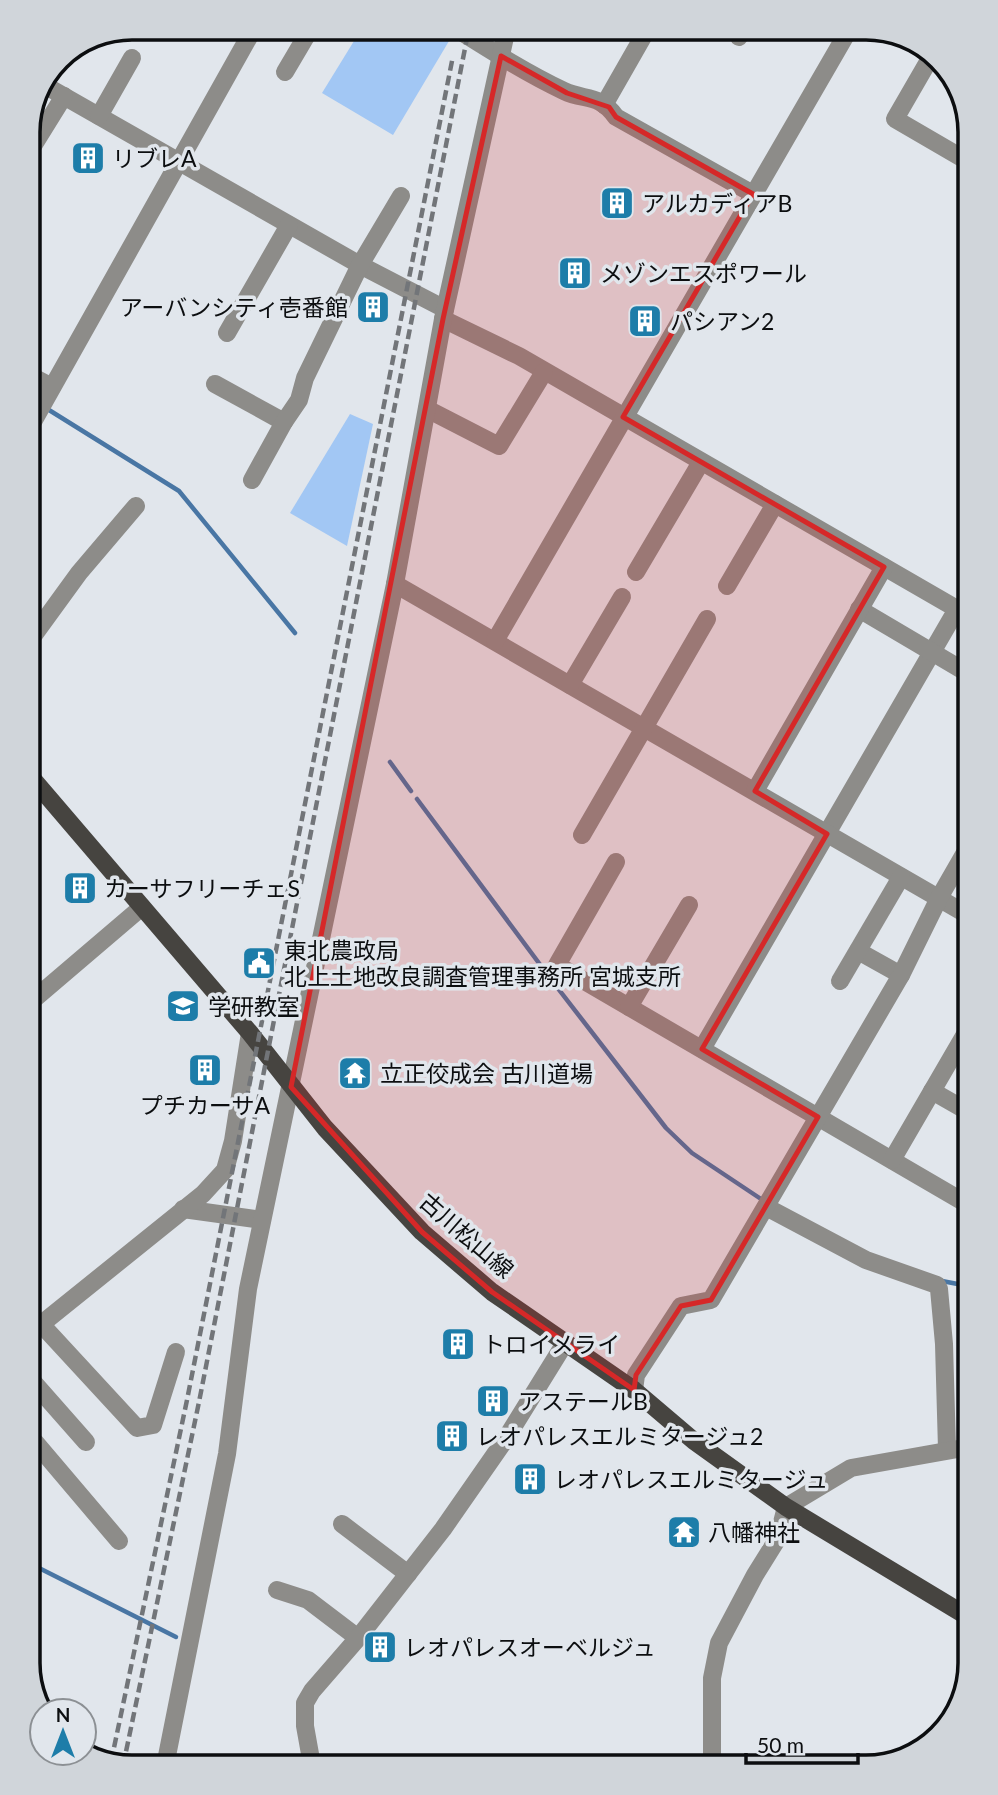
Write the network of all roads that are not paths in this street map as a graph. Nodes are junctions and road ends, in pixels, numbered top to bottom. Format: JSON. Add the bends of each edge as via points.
{"nodes":[{"id":1,"x":247,"y":40,"type":"edge"},
{"id":2,"x":304,"y":40,"type":"edge"},
{"id":3,"x":475,"y":40,"type":"edge"},
{"id":4,"x":504,"y":40,"type":"edge"},
{"id":5,"x":641,"y":40,"type":"edge"},
{"id":6,"x":843,"y":40,"type":"edge"},
{"id":7,"x":501,"y":56,"type":"junction"},
{"id":8,"x":132,"y":58,"type":"dead end"},
{"id":9,"x":927,"y":64,"type":"edge"},
{"id":10,"x":285,"y":72,"type":"dead end"},
{"id":11,"x":51,"y":89,"type":"edge"},
{"id":12,"x":64,"y":96,"type":"junction"},
{"id":13,"x":604,"y":105,"type":"junction"},
{"id":14,"x":99,"y":116,"type":"junction"},
{"id":15,"x":40,"y":135,"type":"edge"},
{"id":16,"x":958,"y":156,"type":"edge"},
{"id":17,"x":179,"y":161,"type":"junction"},
{"id":18,"x":753,"y":194,"type":"junction"},
{"id":19,"x":401,"y":196,"type":"dead end"},
{"id":20,"x":289,"y":225,"type":"junction"},
{"id":21,"x":360,"y":265,"type":"junction"},
{"id":22,"x":444,"y":314,"type":"junction"},
{"id":23,"x":227,"y":334,"type":"dead end"},
{"id":24,"x":544,"y":372,"type":"junction"},
{"id":25,"x":40,"y":381,"type":"edge"},
{"id":26,"x":215,"y":384,"type":"dead end"},
{"id":27,"x":52,"y":387,"type":"junction"},
{"id":28,"x":40,"y":409,"type":"edge"},
{"id":29,"x":427,"y":409,"type":"junction"},
{"id":30,"x":623,"y":417,"type":"junction"},
{"id":31,"x":284,"y":422,"type":"junction"},
{"id":32,"x":701,"y":462,"type":"junction"},
{"id":33,"x":252,"y":480,"type":"dead end"},
{"id":34,"x":775,"y":504,"type":"junction"},
{"id":35,"x":136,"y":506,"type":"dead end"},
{"id":36,"x":884,"y":567,"type":"junction"},
{"id":37,"x":636,"y":572,"type":"dead end"},
{"id":38,"x":395,"y":584,"type":"junction"},
{"id":39,"x":727,"y":586,"type":"dead end"},
{"id":40,"x":622,"y":597,"type":"dead end"},
{"id":41,"x":859,"y":609,"type":"junction"},
{"id":42,"x":707,"y":619,"type":"dead end"},
{"id":43,"x":40,"y":627,"type":"edge"},
{"id":44,"x":495,"y":641,"type":"junction"},
{"id":45,"x":932,"y":652,"type":"junction"},
{"id":46,"x":958,"y":667,"type":"edge"},
{"id":47,"x":570,"y":685,"type":"junction"},
{"id":48,"x":644,"y":727,"type":"junction"},
{"id":49,"x":40,"y":786,"type":"edge"},
{"id":50,"x":755,"y":792,"type":"junction"},
{"id":51,"x":827,"y":834,"type":"junction"},
{"id":52,"x":582,"y":835,"type":"dead end"},
{"id":53,"x":616,"y":862,"type":"dead end"},
{"id":54,"x":958,"y":865,"type":"edge"},
{"id":55,"x":901,"y":877,"type":"junction"},
{"id":56,"x":939,"y":898,"type":"junction"},
{"id":57,"x":689,"y":905,"type":"dead end"},
{"id":58,"x":142,"y":907,"type":"junction"},
{"id":59,"x":958,"y":909,"type":"edge"},
{"id":60,"x":858,"y":951,"type":"junction"},
{"id":61,"x":901,"y":975,"type":"junction"},
{"id":62,"x":840,"y":981,"type":"dead end"},
{"id":63,"x":40,"y":994,"type":"edge"},
{"id":64,"x":629,"y":1007,"type":"junction"},
{"id":65,"x":250,"y":1033,"type":"junction"},
{"id":66,"x":958,"y":1046,"type":"edge"},
{"id":67,"x":702,"y":1049,"type":"junction"},
{"id":68,"x":291,"y":1087,"type":"junction"},
{"id":69,"x":932,"y":1091,"type":"junction"},
{"id":70,"x":958,"y":1106,"type":"edge"},
{"id":71,"x":818,"y":1117,"type":"junction"},
{"id":72,"x":892,"y":1160,"type":"junction"},
{"id":73,"x":958,"y":1196,"type":"edge"},
{"id":74,"x":766,"y":1207,"type":"junction"},
{"id":75,"x":183,"y":1209,"type":"junction"},
{"id":76,"x":262,"y":1220,"type":"junction"},
{"id":77,"x":40,"y":1325,"type":"edge"},
{"id":78,"x":40,"y":1329,"type":"edge"},
{"id":79,"x":565,"y":1343,"type":"junction"},
{"id":80,"x":176,"y":1352,"type":"dead end"},
{"id":81,"x":40,"y":1390,"type":"edge"},
{"id":82,"x":634,"y":1390,"type":"junction"},
{"id":83,"x":86,"y":1442,"type":"dead end"},
{"id":84,"x":40,"y":1448,"type":"edge"},
{"id":85,"x":958,"y":1448,"type":"edge"},
{"id":86,"x":947,"y":1449,"type":"junction"},
{"id":87,"x":786,"y":1507,"type":"junction"},
{"id":88,"x":342,"y":1524,"type":"dead end"},
{"id":89,"x":119,"y":1541,"type":"dead end"},
{"id":90,"x":408,"y":1574,"type":"junction"},
{"id":91,"x":277,"y":1590,"type":"dead end"},
{"id":92,"x":958,"y":1611,"type":"edge"},
{"id":93,"x":358,"y":1637,"type":"junction"},
{"id":94,"x":167,"y":1755,"type":"edge"},
{"id":95,"x":309,"y":1755,"type":"edge"},
{"id":96,"x":712,"y":1755,"type":"edge"}],
"edges":[{"from":1,"to":17,"type":"street"},
{"from":2,"to":10,"type":"street"},
{"from":3,"to":7,"type":"street"},
{"from":4,"to":7,"type":"street"},
{"from":5,"to":13,"type":"street"},
{"from":6,"to":18,"type":"street"},
{"from":7,"to":13,"type":"street","via":[[566,93]]},
{"from":7,"to":22,"type":"street"},
{"from":8,"to":14,"type":"street"},
{"from":9,"to":16,"type":"street","via":[[895,120]]},
{"from":11,"to":12,"type":"street"},
{"from":12,"to":14,"type":"street"},
{"from":12,"to":15,"type":"street"},
{"from":13,"to":18,"type":"street","via":[[616,117]]},
{"from":14,"to":17,"type":"street"},
{"from":17,"to":20,"type":"street"},
{"from":17,"to":27,"type":"street"},
{"from":18,"to":30,"type":"street"},
{"from":19,"to":21,"type":"street"},
{"from":20,"to":21,"type":"street"},
{"from":20,"to":23,"type":"street"},
{"from":21,"to":22,"type":"street"},
{"from":21,"to":31,"type":"street","via":[[305,378],[299,400]]},
{"from":22,"to":24,"type":"street"},
{"from":22,"to":29,"type":"street"},
{"from":24,"to":29,"type":"street","via":[[499,446]]},
{"from":24,"to":30,"type":"street"},
{"from":25,"to":27,"type":"street"},
{"from":26,"to":31,"type":"street"},
{"from":27,"to":28,"type":"street"},
{"from":29,"to":38,"type":"street"},
{"from":30,"to":32,"type":"street"},
{"from":30,"to":44,"type":"street"},
{"from":31,"to":33,"type":"street"},
{"from":32,"to":34,"type":"street"},
{"from":32,"to":37,"type":"street"},
{"from":34,"to":36,"type":"street"},
{"from":34,"to":39,"type":"street"},
{"from":35,"to":43,"type":"street"},
{"from":36,"to":41,"type":"street"},
{"from":36,"to":45,"type":"street","via":[[957,609]]},
{"from":38,"to":44,"type":"street"},
{"from":38,"to":68,"type":"street"},
{"from":40,"to":47,"type":"street"},
{"from":41,"to":45,"type":"street"},
{"from":41,"to":50,"type":"street"},
{"from":42,"to":48,"type":"street"},
{"from":44,"to":47,"type":"street"},
{"from":45,"to":46,"type":"street"},
{"from":45,"to":51,"type":"street"},
{"from":47,"to":48,"type":"street"},
{"from":48,"to":50,"type":"street"},
{"from":48,"to":52,"type":"street"},
{"from":49,"to":58,"type":"main road","name":"古川松山線"},
{"from":50,"to":51,"type":"street"},
{"from":51,"to":55,"type":"street"},
{"from":51,"to":67,"type":"street"},
{"from":53,"to":64,"type":"street","via":[[557,965]]},
{"from":54,"to":56,"type":"street"},
{"from":55,"to":56,"type":"street"},
{"from":55,"to":60,"type":"street"},
{"from":56,"to":59,"type":"street"},
{"from":56,"to":61,"type":"street"},
{"from":57,"to":64,"type":"street"},
{"from":58,"to":63,"type":"street"},
{"from":58,"to":65,"type":"main road","name":"古川松山線"},
{"from":60,"to":61,"type":"street"},
{"from":60,"to":62,"type":"street"},
{"from":61,"to":71,"type":"street"},
{"from":64,"to":67,"type":"street"},
{"from":65,"to":68,"type":"main road","name":"古川松山線"},
{"from":65,"to":75,"type":"street","via":[[225,1170]]},
{"from":66,"to":69,"type":"street"},
{"from":67,"to":71,"type":"street"},
{"from":68,"to":76,"type":"street"},
{"from":68,"to":79,"type":"main road","name":"古川松山線","via":[[422,1233],[492,1292]]},
{"from":69,"to":70,"type":"street"},
{"from":69,"to":72,"type":"street"},
{"from":71,"to":72,"type":"street"},
{"from":71,"to":74,"type":"street"},
{"from":72,"to":73,"type":"street"},
{"from":74,"to":82,"type":"street","via":[[711,1300],[681,1306],[636,1375]]},
{"from":74,"to":86,"type":"street","via":[[866,1260],[937,1285]]},
{"from":75,"to":76,"type":"street"},
{"from":75,"to":77,"type":"street"},
{"from":76,"to":94,"type":"street","via":[[248,1289],[227,1454]]},
{"from":78,"to":80,"type":"street","via":[[137,1428],[153,1425]]},
{"from":79,"to":82,"type":"main road","name":"古川松山線"},
{"from":79,"to":90,"type":"street","via":[[505,1440]]},
{"from":81,"to":83,"type":"street"},
{"from":82,"to":87,"type":"main road","name":"古川松山線","via":[[694,1441]]},
{"from":84,"to":89,"type":"street"},
{"from":85,"to":86,"type":"street"},
{"from":86,"to":87,"type":"street","via":[[851,1468]]},
{"from":87,"to":92,"type":"main road","name":"古川松山線"},
{"from":87,"to":96,"type":"street","via":[[778,1538],[719,1643],[712,1678]]},
{"from":88,"to":90,"type":"street"},
{"from":90,"to":93,"type":"street"},
{"from":91,"to":93,"type":"street","via":[[307,1600]]},
{"from":93,"to":95,"type":"street","via":[[305,1703]]}]}
